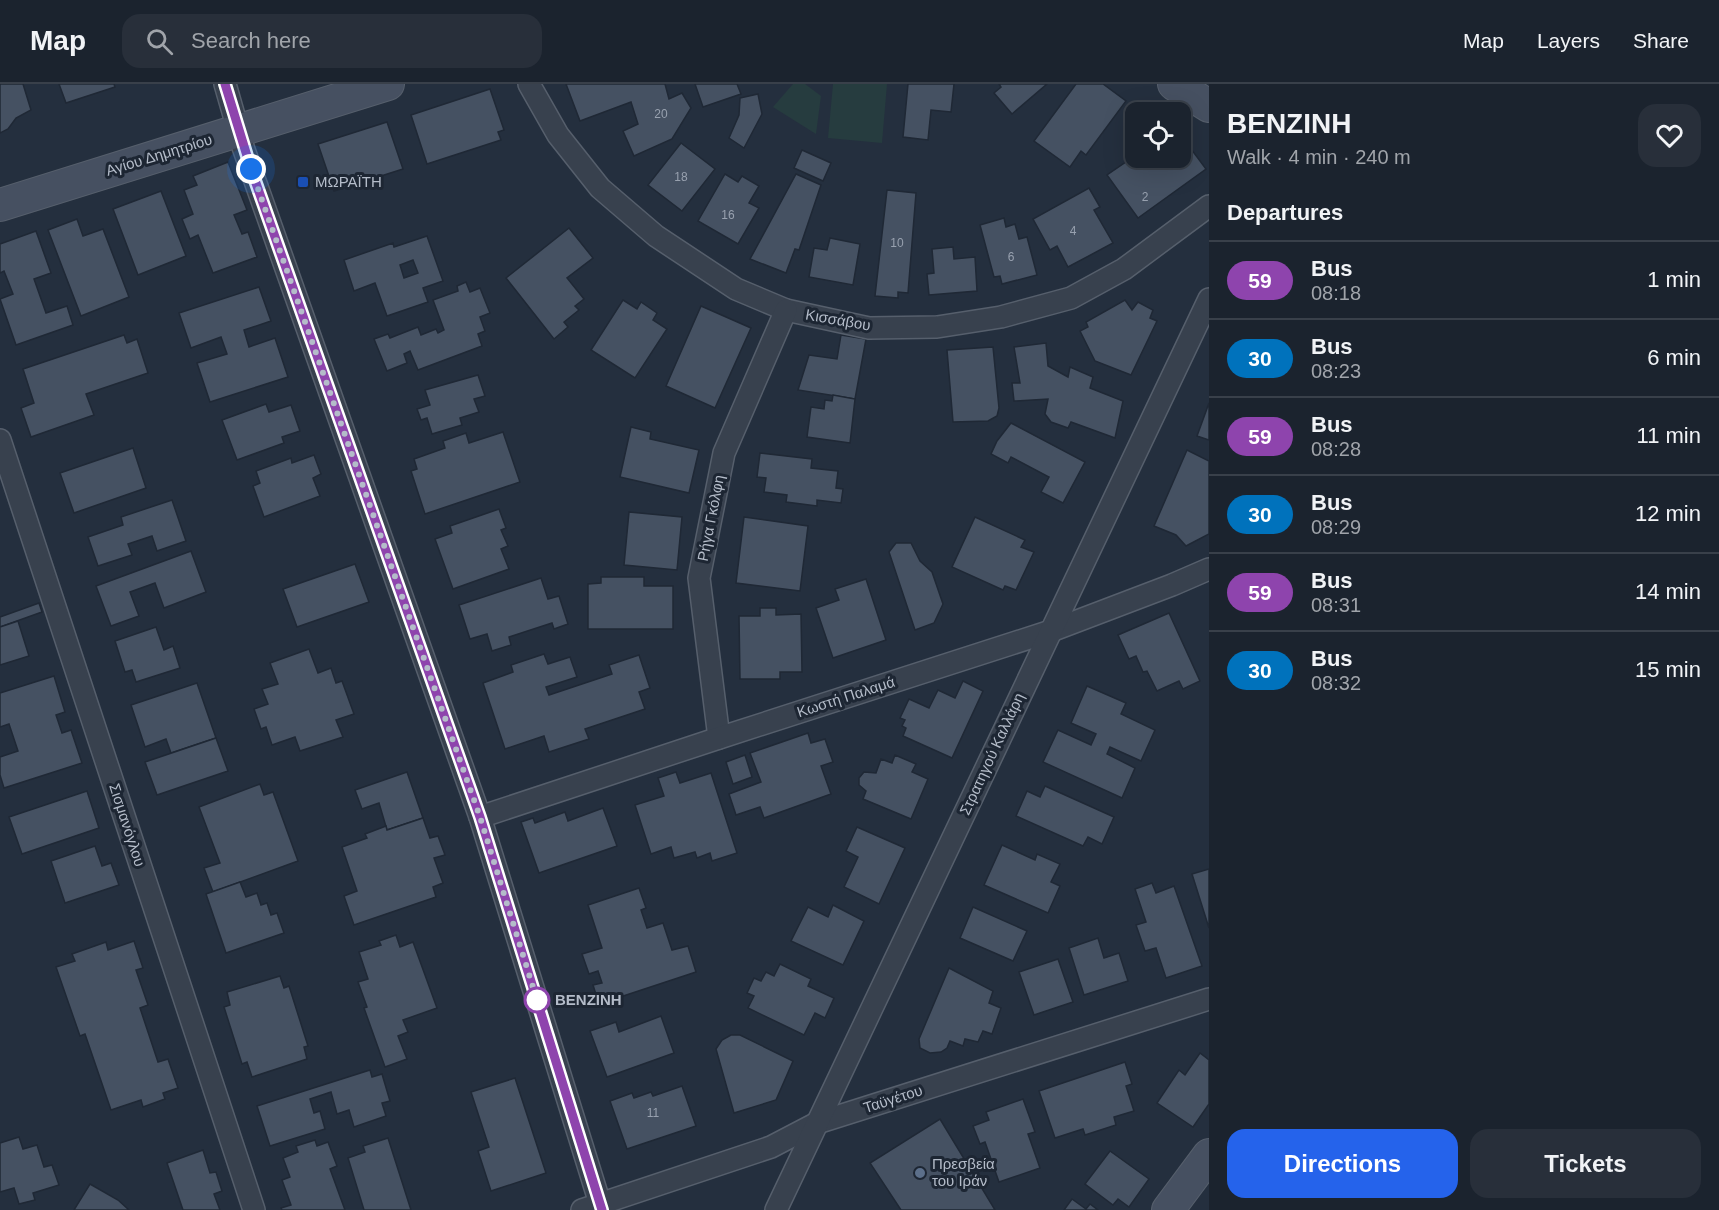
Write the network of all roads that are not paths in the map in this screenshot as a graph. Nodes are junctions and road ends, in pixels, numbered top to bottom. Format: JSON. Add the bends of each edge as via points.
{"nodes":[{"id":1,"x":225,"y":84,"type":"edge"},
{"id":2,"x":388,"y":84,"type":"edge"},
{"id":3,"x":529,"y":84,"type":"edge"},
{"id":4,"x":1174,"y":84,"type":"edge"},
{"id":5,"x":1209,"y":106,"type":"edge"},
{"id":6,"x":239,"y":130,"type":"junction"},
{"id":7,"x":0,"y":205,"type":"edge"},
{"id":8,"x":1209,"y":206,"type":"edge"},
{"id":9,"x":1209,"y":299,"type":"edge"},
{"id":10,"x":786,"y":310,"type":"junction"},
{"id":11,"x":0,"y":440,"type":"edge"},
{"id":12,"x":1209,"y":569,"type":"edge"},
{"id":13,"x":1051,"y":631,"type":"junction"},
{"id":14,"x":719,"y":738,"type":"junction"},
{"id":15,"x":480,"y":817,"type":"junction"},
{"id":16,"x":1209,"y":999,"type":"edge"},
{"id":17,"x":817,"y":1123,"type":"junction"},
{"id":18,"x":1209,"y":1155,"type":"edge"},
{"id":19,"x":595,"y":1208,"type":"edge"},
{"id":20,"x":254,"y":1210,"type":"edge"},
{"id":21,"x":776,"y":1210,"type":"edge"},
{"id":22,"x":1168,"y":1210,"type":"edge"}],
"edges":[{"from":1,"to":6,"type":"street"},
{"from":2,"to":6,"type":"street","name":"Αγίου Δημητρίου"},
{"from":3,"to":10,"type":"street","name":"Κισσάβου","via":[[558,135],[600,188],[656,236],[736,289]]},
{"from":4,"to":5,"type":"street"},
{"from":6,"to":7,"type":"street","name":"Αγίου Δημητρίου"},
{"from":6,"to":15,"type":"street"},
{"from":8,"to":10,"type":"street","name":"Κισσάβου","via":[[1124,269],[1071,298],[1001,317],[937,327],[868,328]]},
{"from":9,"to":13,"type":"street","name":"Στρατηγού Καλλάρη"},
{"from":10,"to":14,"type":"street","name":"Ρήγα Γκόλφη","via":[[724,453],[699,578]]},
{"from":11,"to":20,"type":"street","name":"Σισμανόγλου"},
{"from":12,"to":13,"type":"street","name":"Κωστή Παλαμά"},
{"from":13,"to":14,"type":"street","name":"Κωστή Παλαμά"},
{"from":13,"to":17,"type":"street","name":"Στρατηγού Καλλάρη"},
{"from":14,"to":15,"type":"street","name":"Κωστή Παλαμά"},
{"from":15,"to":19,"type":"street"},
{"from":16,"to":17,"type":"street","name":"Ταϋγέτου"},
{"from":17,"to":19,"type":"street","name":"Ταϋγέτου","via":[[771,1147]]},
{"from":17,"to":21,"type":"street","name":"Στρατηγού Καλλάρη"},
{"from":18,"to":22,"type":"street"}]}
